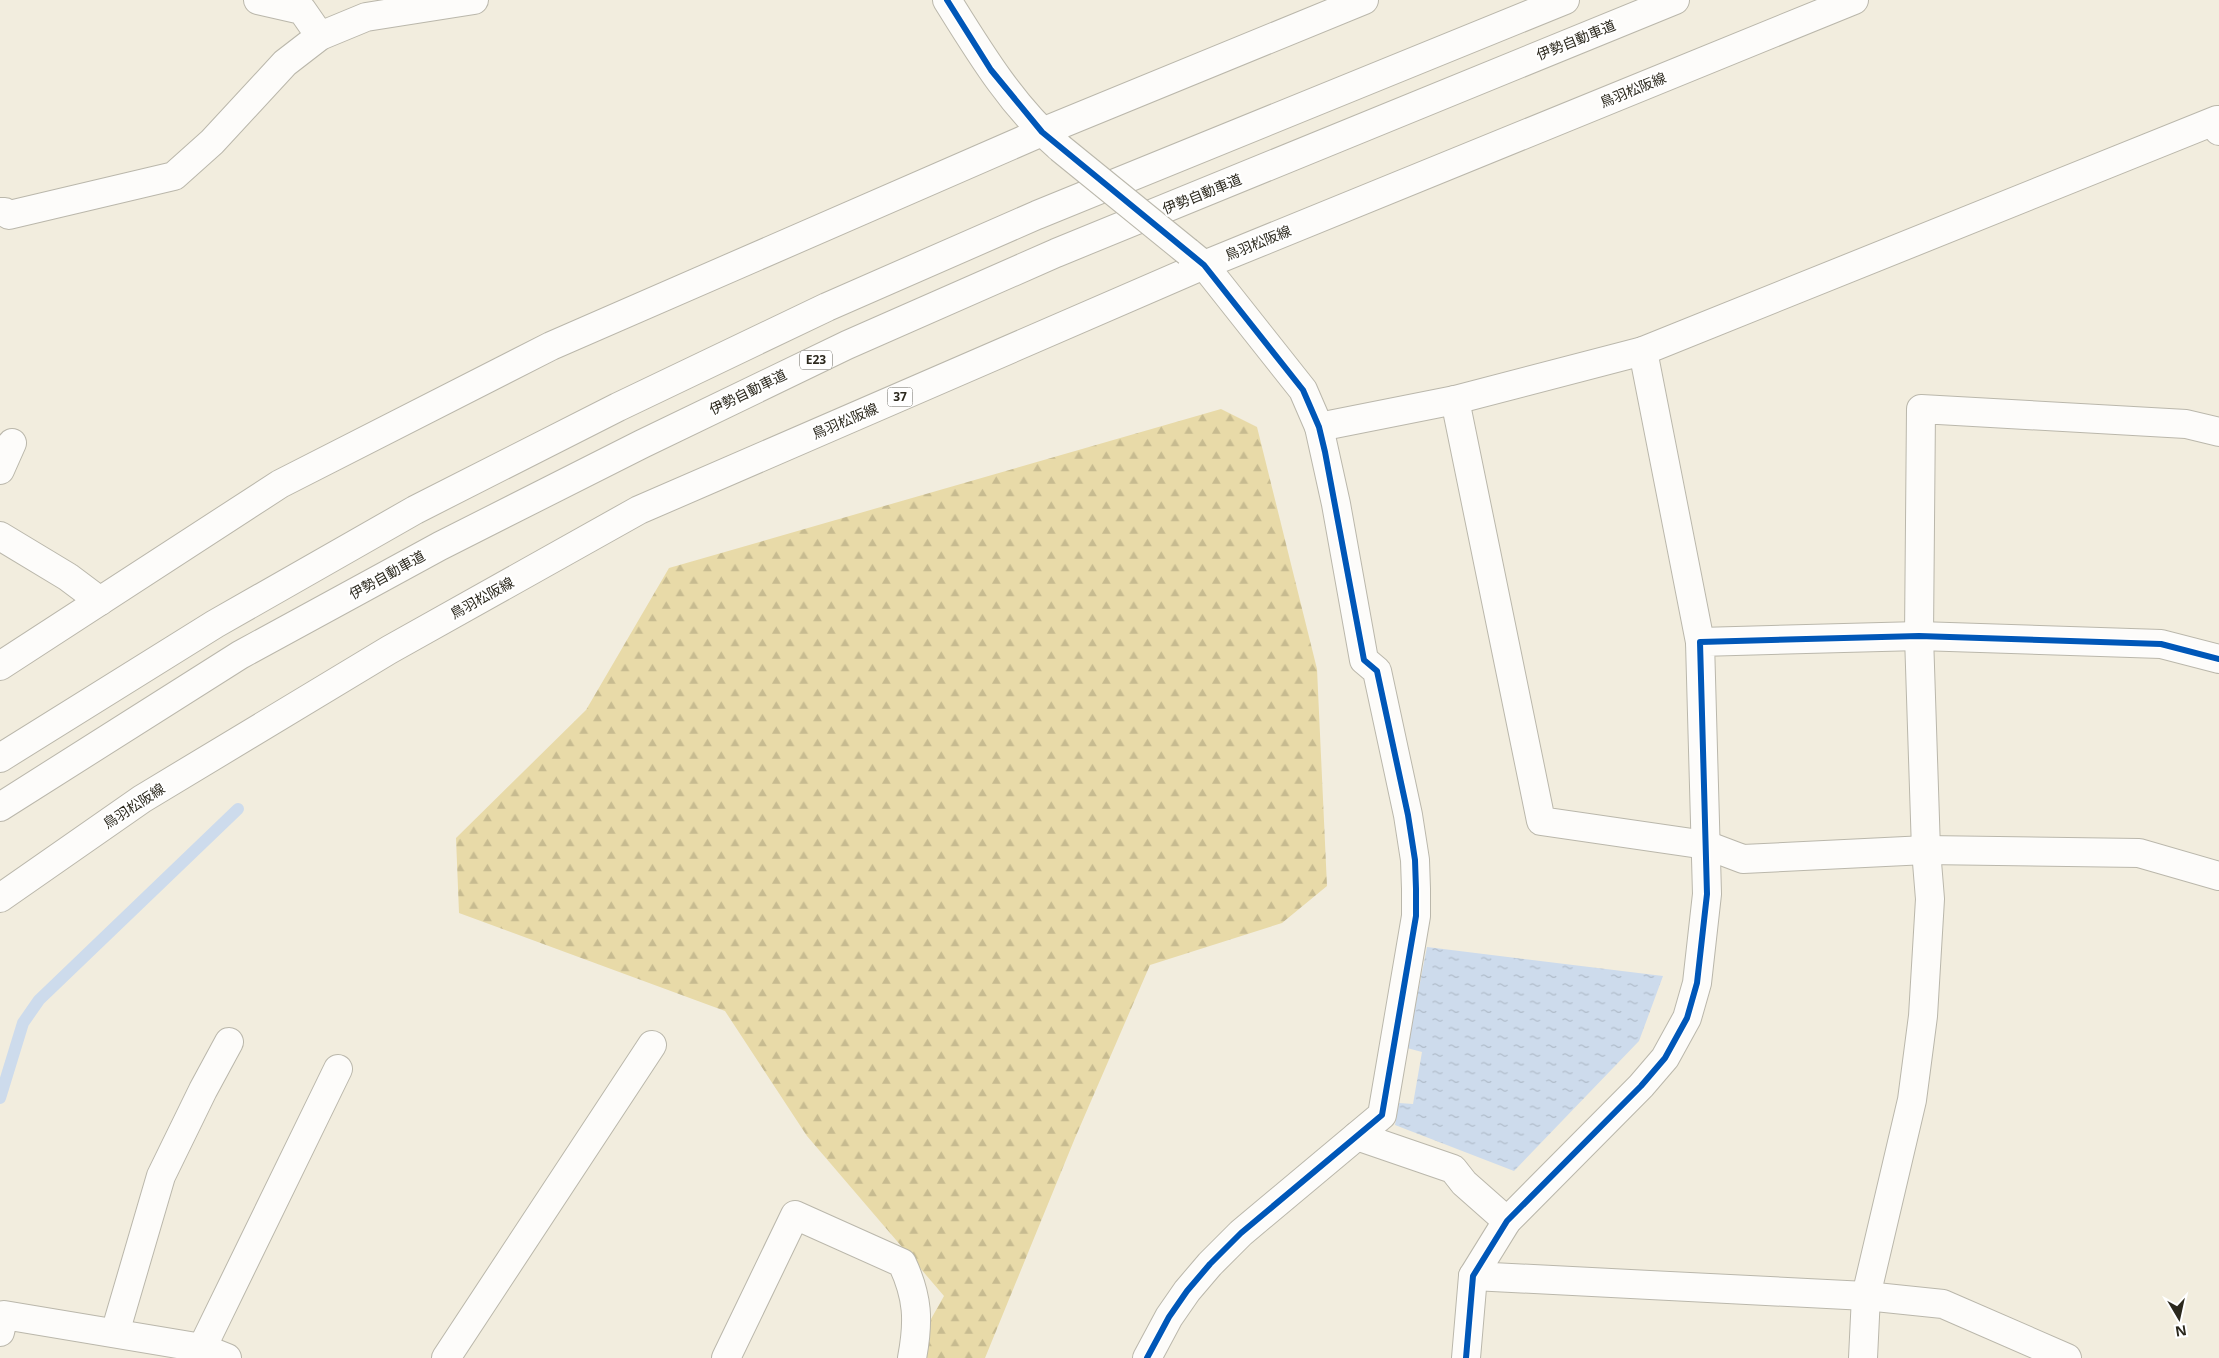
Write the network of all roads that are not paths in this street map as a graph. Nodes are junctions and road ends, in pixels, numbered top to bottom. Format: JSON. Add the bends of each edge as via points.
{"nodes":[{"id":1,"x":258,"y":0,"type":"edge"},
{"id":2,"x":474,"y":0,"type":"edge"},
{"id":3,"x":947,"y":0,"type":"edge"},
{"id":4,"x":1364,"y":0,"type":"edge"},
{"id":5,"x":1565,"y":0,"type":"edge"},
{"id":6,"x":1675,"y":0,"type":"edge"},
{"id":7,"x":1854,"y":0,"type":"edge"},
{"id":8,"x":320,"y":36,"type":"junction"},
{"id":9,"x":2219,"y":130,"type":"edge"},
{"id":10,"x":1051,"y":140,"type":"junction"},
{"id":11,"x":0,"y":212,"type":"edge"},
{"id":12,"x":1196,"y":258,"type":"junction"},
{"id":13,"x":1643,"y":351,"type":"junction"},
{"id":14,"x":1455,"y":400,"type":"junction"},
{"id":15,"x":1318,"y":427,"type":"junction"},
{"id":16,"x":2219,"y":432,"type":"edge"},
{"id":17,"x":12,"y":443,"type":"dead end"},
{"id":18,"x":0,"y":470,"type":"edge"},
{"id":19,"x":0,"y":536,"type":"edge"},
{"id":20,"x":100,"y":601,"type":"junction"},
{"id":21,"x":1919,"y":636,"type":"junction"},
{"id":22,"x":1700,"y":642,"type":"junction"},
{"id":23,"x":2219,"y":659,"type":"edge"},
{"id":24,"x":0,"y":666,"type":"edge"},
{"id":25,"x":0,"y":758,"type":"edge"},
{"id":26,"x":0,"y":807,"type":"edge"},
{"id":27,"x":1706,"y":845,"type":"junction"},
{"id":28,"x":1926,"y":850,"type":"junction"},
{"id":29,"x":2219,"y":876,"type":"edge"},
{"id":30,"x":0,"y":898,"type":"edge"},
{"id":31,"x":229,"y":1042,"type":"dead end"},
{"id":32,"x":652,"y":1045,"type":"dead end"},
{"id":33,"x":338,"y":1069,"type":"dead end"},
{"id":34,"x":1357,"y":1136,"type":"junction"},
{"id":35,"x":1507,"y":1221,"type":"junction"},
{"id":36,"x":1473,"y":1276,"type":"junction"},
{"id":37,"x":1866,"y":1296,"type":"junction"},
{"id":38,"x":0,"y":1332,"type":"edge"},
{"id":39,"x":115,"y":1333,"type":"junction"},
{"id":40,"x":202,"y":1348,"type":"junction"},
{"id":41,"x":1153,"y":1357,"type":"edge"},
{"id":42,"x":227,"y":1358,"type":"edge"},
{"id":43,"x":446,"y":1358,"type":"edge"},
{"id":44,"x":726,"y":1358,"type":"edge"},
{"id":45,"x":912,"y":1358,"type":"edge"},
{"id":46,"x":1466,"y":1358,"type":"edge"},
{"id":47,"x":1863,"y":1358,"type":"edge"},
{"id":48,"x":2067,"y":1358,"type":"edge"}],
"edges":[{"from":1,"to":8,"type":"main road","via":[[302,10]]},
{"from":2,"to":8,"type":"main road","via":[[366,17]]},
{"from":3,"to":10,"type":"main road","via":[[991,70]]},
{"from":4,"to":10,"type":"main road"},
{"from":5,"to":25,"type":"main road","via":[[1037,215],[827,307],[626,403],[414,510],[214,624]]},
{"from":6,"to":26,"type":"main road","name":"伊勢自動車道","number":"E23","via":[[1056,254],[847,345],[440,546],[240,655]]},
{"from":7,"to":12,"type":"main road","name":"鳥羽松阪線","number":"37"},
{"from":8,"to":11,"type":"main road","via":[[285,63],[212,142],[174,176],[9,215]]},
{"from":9,"to":13,"type":"main road","via":[[2217,120]]},
{"from":10,"to":12,"type":"main road","bridge":true},
{"from":10,"to":20,"type":"main road","via":[[550,346],[280,484]]},
{"from":12,"to":15,"type":"main road","via":[[1303,390]]},
{"from":12,"to":30,"type":"main road","name":"鳥羽松阪線","number":"37","via":[[639,510],[388,650],[151,794]]},
{"from":13,"to":14,"type":"main road"},
{"from":13,"to":22,"type":"main road"},
{"from":14,"to":15,"type":"main road"},
{"from":14,"to":27,"type":"main road","via":[[1541,821]]},
{"from":15,"to":34,"type":"main road","via":[[1336,504],[1364,660],[1377,671],[1415,860],[1416,916],[1382,1115]]},
{"from":16,"to":21,"type":"main road","via":[[2186,424],[1921,410]]},
{"from":17,"to":18,"type":"main road"},
{"from":19,"to":20,"type":"main road","via":[[68,577]]},
{"from":20,"to":24,"type":"main road"},
{"from":21,"to":22,"type":"main road"},
{"from":21,"to":23,"type":"main road","via":[[2161,644]]},
{"from":21,"to":28,"type":"main road"},
{"from":22,"to":27,"type":"main road"},
{"from":27,"to":28,"type":"main road","via":[[1743,858]]},
{"from":27,"to":35,"type":"main road","via":[[1707,894],[1697,983],[1687,1018],[1665,1058],[1641,1086]]},
{"from":28,"to":29,"type":"main road","via":[[2139,853]]},
{"from":28,"to":37,"type":"main road","via":[[1930,899],[1923,1016],[1912,1100]]},
{"from":31,"to":39,"type":"main road","via":[[161,1176]]},
{"from":32,"to":43,"type":"main road"},
{"from":33,"to":40,"type":"main road"},
{"from":34,"to":35,"type":"main road","via":[[1453,1169]]},
{"from":34,"to":41,"type":"main road","via":[[1241,1233],[1210,1264],[1187,1291]]},
{"from":35,"to":36,"type":"main road"},
{"from":36,"to":37,"type":"main road"},
{"from":36,"to":46,"type":"main road"},
{"from":37,"to":47,"type":"main road"},
{"from":37,"to":48,"type":"main road","via":[[1943,1304]]},
{"from":38,"to":39,"type":"main road","via":[[4,1314]]},
{"from":39,"to":40,"type":"main road"},
{"from":40,"to":42,"type":"main road"},
{"from":44,"to":45,"type":"main road","via":[[795,1215],[902,1263],[913,1286],[918,1330]]}]}
